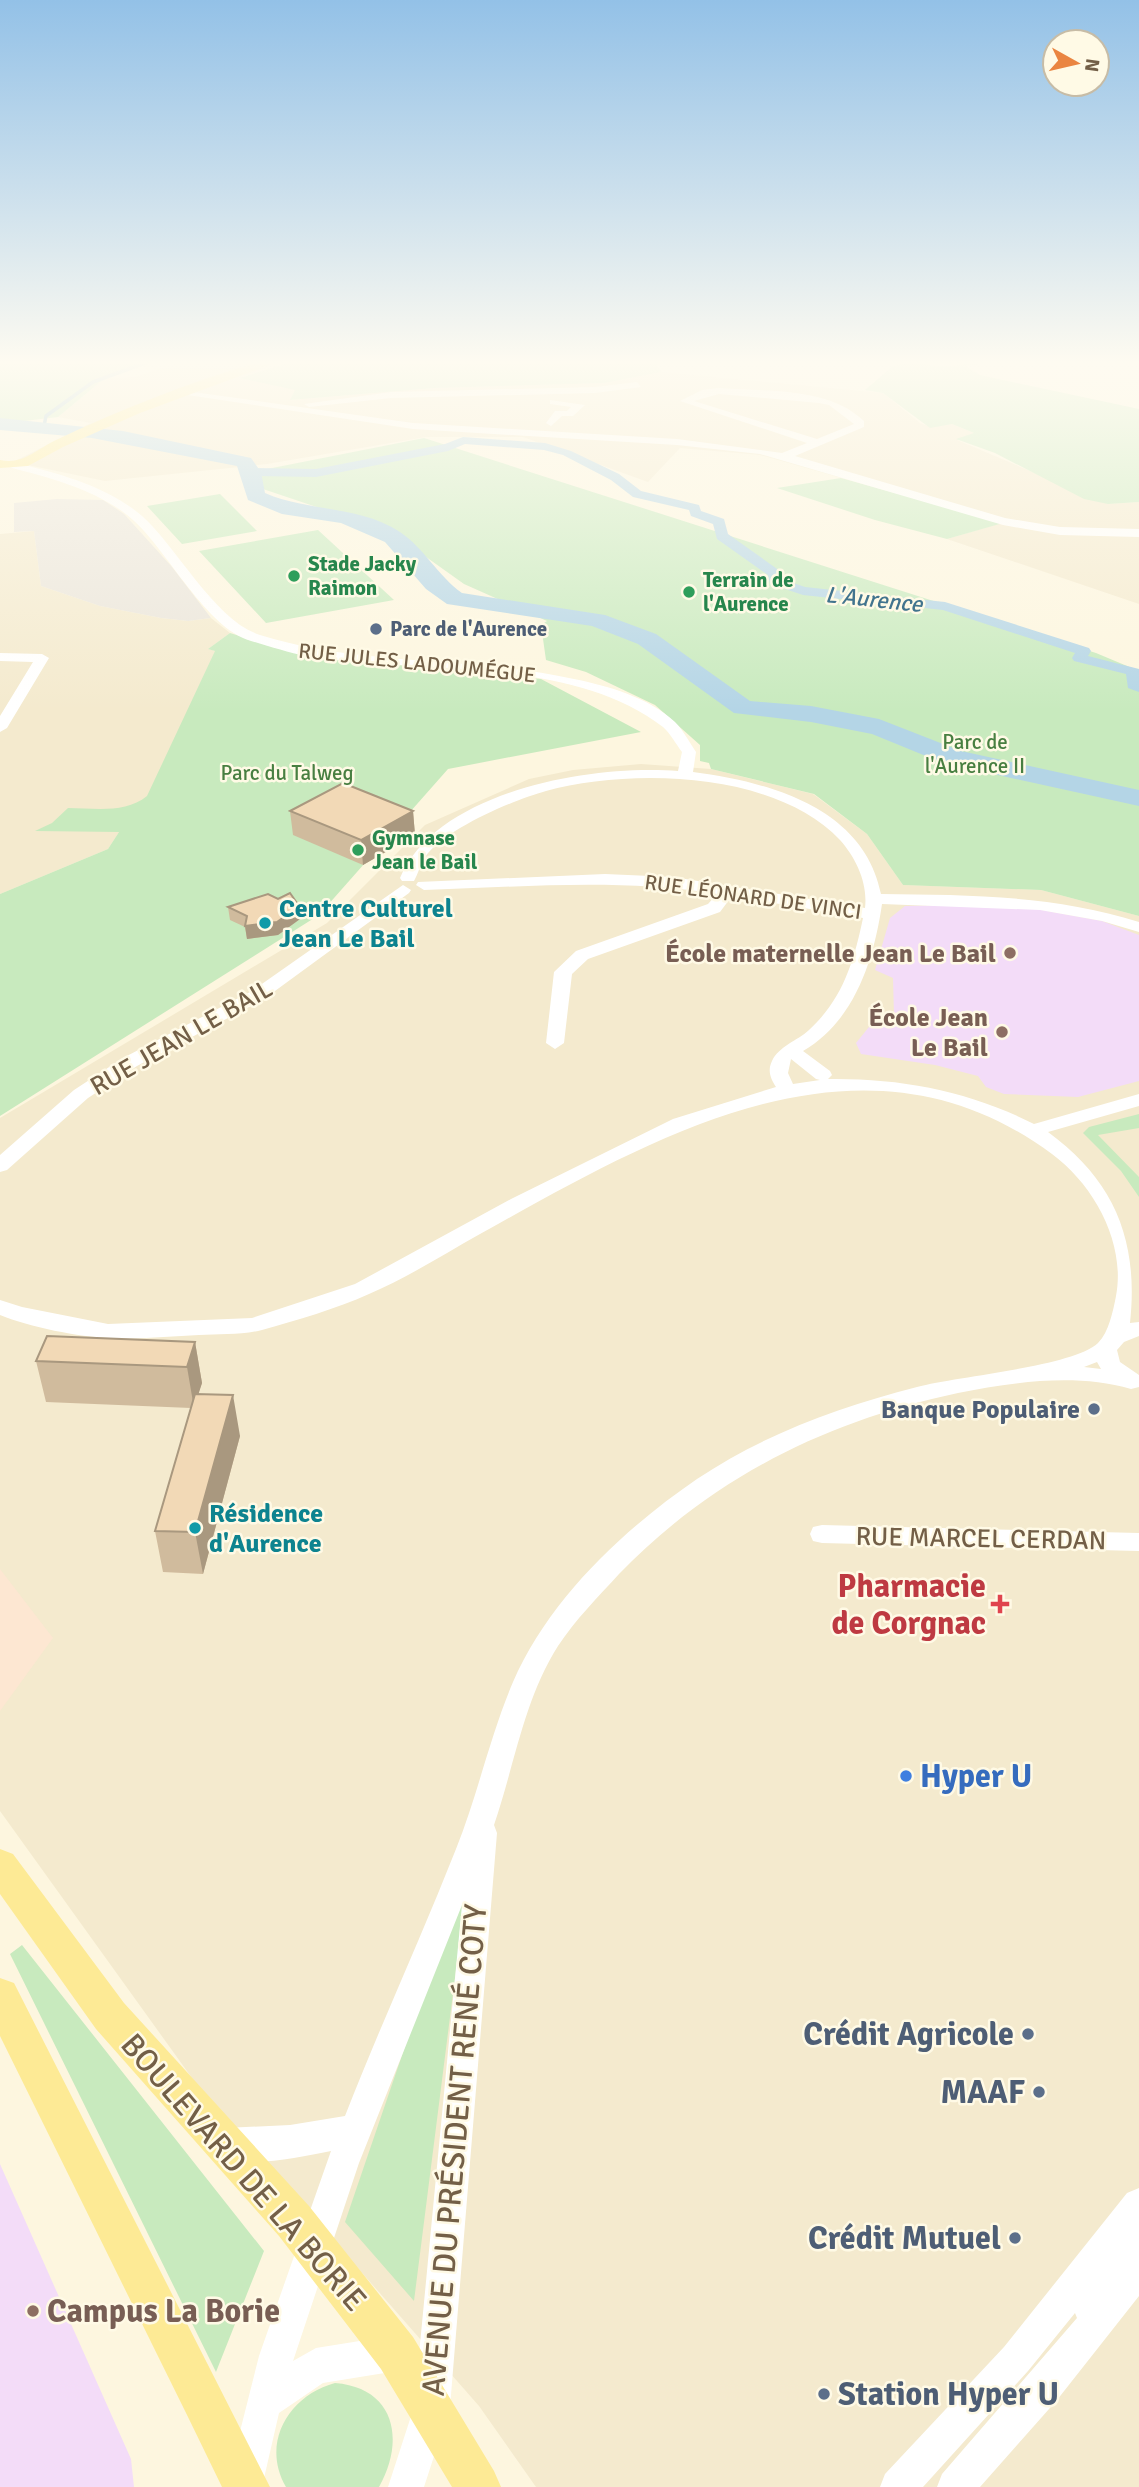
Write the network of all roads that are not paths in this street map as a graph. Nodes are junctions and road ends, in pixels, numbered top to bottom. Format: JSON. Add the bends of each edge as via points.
{"nodes":[{"id":1,"x":53,"y":479,"type":"edge"},
{"id":2,"x":862,"y":479,"type":"edge"},
{"id":3,"x":1136,"y":531,"type":"edge"},
{"id":4,"x":0,"y":657,"type":"edge"},
{"id":5,"x":0,"y":728,"type":"edge"},
{"id":6,"x":685,"y":775,"type":"junction"},
{"id":7,"x":405,"y":884,"type":"junction"},
{"id":8,"x":729,"y":890,"type":"junction"},
{"id":9,"x":873,"y":906,"type":"junction"},
{"id":10,"x":1139,"y":927,"type":"edge"},
{"id":11,"x":555,"y":1042,"type":"dead end"},
{"id":12,"x":802,"y":1048,"type":"junction"},
{"id":13,"x":823,"y":1075,"type":"junction"},
{"id":14,"x":790,"y":1084,"type":"junction"},
{"id":15,"x":891,"y":1084,"type":"junction"},
{"id":16,"x":1139,"y":1100,"type":"edge"},
{"id":17,"x":1032,"y":1131,"type":"junction"},
{"id":18,"x":0,"y":1166,"type":"edge"},
{"id":19,"x":0,"y":1294,"type":"edge"},
{"id":20,"x":1134,"y":1295,"type":"edge"},
{"id":21,"x":0,"y":1307,"type":"edge"},
{"id":22,"x":33,"y":1315,"type":"junction"},
{"id":23,"x":1139,"y":1329,"type":"edge"},
{"id":24,"x":1111,"y":1343,"type":"junction"},
{"id":25,"x":1044,"y":1373,"type":"junction"},
{"id":26,"x":1132,"y":1381,"type":"edge"},
{"id":27,"x":822,"y":1534,"type":"dead end"},
{"id":28,"x":1139,"y":1542,"type":"edge"},
{"id":29,"x":485,"y":1810,"type":"junction"},
{"id":30,"x":0,"y":1864,"type":"edge"},
{"id":31,"x":0,"y":1996,"type":"edge"},
{"id":32,"x":354,"y":2130,"type":"junction"},
{"id":33,"x":223,"y":2143,"type":"junction"},
{"id":34,"x":1139,"y":2206,"type":"edge"},
{"id":35,"x":1139,"y":2241,"type":"edge"},
{"id":36,"x":312,"y":2246,"type":"junction"},
{"id":37,"x":1139,"y":2269,"type":"edge"},
{"id":38,"x":397,"y":2353,"type":"junction"},
{"id":39,"x":1059,"y":2368,"type":"junction"},
{"id":40,"x":265,"y":2401,"type":"junction"},
{"id":41,"x":432,"y":2407,"type":"junction"},
{"id":42,"x":239,"y":2486,"type":"edge"},
{"id":43,"x":406,"y":2487,"type":"edge"},
{"id":44,"x":478,"y":2487,"type":"edge"},
{"id":45,"x":898,"y":2487,"type":"edge"},
{"id":46,"x":955,"y":2487,"type":"edge"}],
"edges":[{"from":1,"to":6,"type":"street","name":"RUE JULES LADOUMÉGUE","via":[[123,506],[219,614],[251,637],[307,652],[524,672],[593,687],[630,700],[670,725],[689,752]]},
{"from":2,"to":3,"type":"street","via":[[1003,521],[1059,531]]},
{"from":4,"to":5,"type":"street","via":[[43,658]]},
{"from":6,"to":7,"type":"street","name":"RUE JEAN LE BAIL","via":[[599,776],[537,789],[459,824],[421,852]]},
{"from":6,"to":9,"type":"street","name":"RUE JEAN LE BAIL","via":[[769,793],[840,830],[865,865]]},
{"from":7,"to":8,"type":"street","name":"RUE LÉONARD DE VINCI","via":[[417,891],[424,885],[605,878],[673,881]]},
{"from":7,"to":18,"type":"street","name":"RUE JEAN LE BAIL","via":[[258,995],[130,1062],[80,1094]]},
{"from":8,"to":9,"type":"street","name":"RUE LÉONARD DE VINCI"},
{"from":8,"to":11,"type":"street","via":[[714,908],[582,955],[563,972]]},
{"from":9,"to":10,"type":"street","name":"RUE LÉONARD DE VINCI","via":[[1016,900],[1105,915]]},
{"from":9,"to":12,"type":"street","name":"RUE JEAN LE BAIL","via":[[862,964],[829,1018]]},
{"from":12,"to":13,"type":"street"},
{"from":12,"to":14,"type":"street"},
{"from":13,"to":14,"type":"street"},
{"from":13,"to":15,"type":"street","via":[[881,1079]]},
{"from":14,"to":15,"type":"street"},
{"from":14,"to":22,"type":"street","via":[[680,1123],[363,1289],[276,1319],[237,1327],[108,1331]]},
{"from":15,"to":17,"type":"street","via":[[938,1092]]},
{"from":16,"to":17,"type":"street"},
{"from":17,"to":20,"type":"street","via":[[1083,1171],[1111,1209],[1126,1248]]},
{"from":19,"to":22,"type":"street","via":[[26,1306]]},
{"from":20,"to":24,"type":"street"},
{"from":21,"to":22,"type":"street"},
{"from":23,"to":24,"type":"street","name":"AVENUE DU PRÉSIDENT RENÉ COTY"},
{"from":24,"to":25,"type":"street","name":"AVENUE DU PRÉSIDENT RENÉ COTY"},
{"from":24,"to":26,"type":"street","name":"AVENUE DU PRÉSIDENT RENÉ COTY","via":[[1110,1365]]},
{"from":25,"to":26,"type":"street","name":"AVENUE DU PRÉSIDENT RENÉ COTY"},
{"from":25,"to":29,"type":"street","name":"AVENUE DU PRÉSIDENT RENÉ COTY","via":[[875,1404],[800,1431],[728,1468],[671,1508],[579,1600],[538,1656]]},
{"from":27,"to":28,"type":"street","name":"RUE MARCEL CERDAN"},
{"from":29,"to":32,"type":"street","name":"AVENUE DU PRÉSIDENT RENÉ COTY"},
{"from":29,"to":41,"type":"street","name":"AVENUE DU PRÉSIDENT RENÉ COTY"},
{"from":30,"to":33,"type":"main road","name":"BOULEVARD DE LA BORIE","via":[[110,2015]]},
{"from":31,"to":42,"type":"main road"},
{"from":32,"to":33,"type":"street","via":[[265,2145]]},
{"from":32,"to":36,"type":"street","name":"AVENUE DU PRÉSIDENT RENÉ COTY"},
{"from":33,"to":36,"type":"main road","name":"BOULEVARD DE LA BORIE"},
{"from":34,"to":45,"type":"street","via":[[1016,2359]]},
{"from":35,"to":39,"type":"street","via":[[1058,2347]]},
{"from":36,"to":38,"type":"main road","name":"BOULEVARD DE LA BORIE"},
{"from":36,"to":40,"type":"street","name":"AVENUE DU PRÉSIDENT RENÉ COTY"},
{"from":37,"to":39,"type":"street"},
{"from":38,"to":40,"type":"street","via":[[316,2366]]},
{"from":38,"to":41,"type":"main road","name":"BOULEVARD DE LA BORIE"},
{"from":39,"to":46,"type":"street"},
{"from":40,"to":42,"type":"street","name":"AVENUE DU PRÉSIDENT RENÉ COTY"},
{"from":41,"to":43,"type":"street","name":"AVENUE DU PRÉSIDENT RENÉ COTY"},
{"from":41,"to":44,"type":"main road","name":"BOULEVARD DE LA BORIE"}]}
